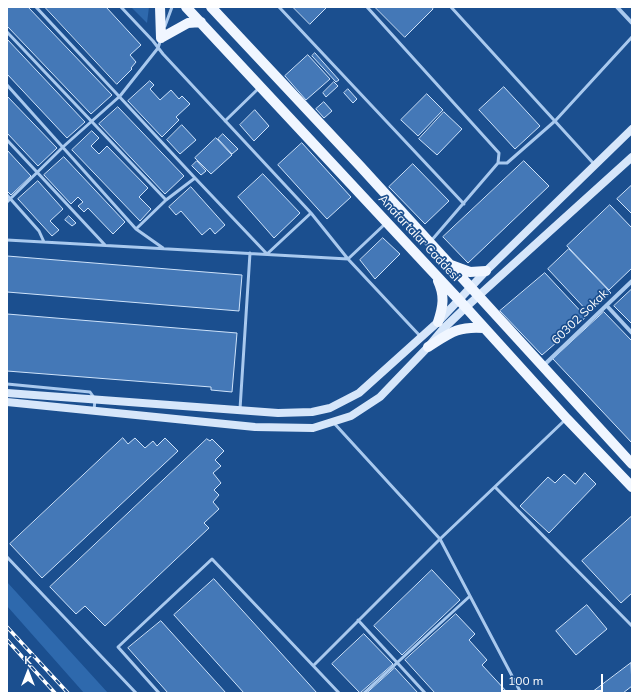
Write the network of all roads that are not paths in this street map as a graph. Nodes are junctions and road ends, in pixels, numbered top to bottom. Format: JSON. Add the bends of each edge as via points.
{"nodes":[{"id":1,"x":36,"y":7,"type":"edge"},
{"id":2,"x":121,"y":7,"type":"edge"},
{"id":3,"x":160,"y":7,"type":"edge"},
{"id":4,"x":172,"y":7,"type":"edge"},
{"id":5,"x":186,"y":7,"type":"edge"},
{"id":6,"x":211,"y":7,"type":"edge"},
{"id":7,"x":221,"y":7,"type":"edge"},
{"id":8,"x":278,"y":7,"type":"edge"},
{"id":9,"x":367,"y":7,"type":"edge"},
{"id":10,"x":451,"y":7,"type":"edge"},
{"id":11,"x":617,"y":7,"type":"edge"},
{"id":12,"x":201,"y":22,"type":"junction"},
{"id":13,"x":225,"y":22,"type":"junction"},
{"id":14,"x":632,"y":22,"type":"edge"},
{"id":15,"x":7,"y":32,"type":"edge"},
{"id":16,"x":632,"y":37,"type":"edge"},
{"id":17,"x":157,"y":42,"type":"junction"},
{"id":18,"x":7,"y":84,"type":"edge"},
{"id":19,"x":260,"y":87,"type":"junction"},
{"id":20,"x":120,"y":96,"type":"junction"},
{"id":21,"x":92,"y":121,"type":"junction"},
{"id":22,"x":225,"y":121,"type":"junction"},
{"id":23,"x":555,"y":121,"type":"junction"},
{"id":24,"x":632,"y":129,"type":"edge"},
{"id":25,"x":7,"y":140,"type":"edge"},
{"id":26,"x":64,"y":146,"type":"junction"},
{"id":27,"x":632,"y":158,"type":"edge"},
{"id":28,"x":498,"y":163,"type":"junction"},
{"id":29,"x":594,"y":165,"type":"junction"},
{"id":30,"x":37,"y":172,"type":"junction"},
{"id":31,"x":195,"y":178,"type":"junction"},
{"id":32,"x":7,"y":195,"type":"edge"},
{"id":33,"x":10,"y":198,"type":"junction"},
{"id":34,"x":166,"y":200,"type":"junction"},
{"id":35,"x":7,"y":202,"type":"edge"},
{"id":36,"x":464,"y":204,"type":"junction"},
{"id":37,"x":311,"y":213,"type":"junction"},
{"id":38,"x":387,"y":222,"type":"junction"},
{"id":39,"x":136,"y":229,"type":"junction"},
{"id":40,"x":7,"y":240,"type":"edge"},
{"id":41,"x":44,"y":242,"type":"junction"},
{"id":42,"x":429,"y":243,"type":"junction"},
{"id":43,"x":105,"y":245,"type":"junction"},
{"id":44,"x":164,"y":248,"type":"junction"},
{"id":45,"x":250,"y":253,"type":"junction"},
{"id":46,"x":268,"y":254,"type":"junction"},
{"id":47,"x":348,"y":260,"type":"junction"},
{"id":48,"x":449,"y":264,"type":"junction"},
{"id":49,"x":486,"y":271,"type":"junction"},
{"id":50,"x":434,"y":273,"type":"junction"},
{"id":51,"x":632,"y":281,"type":"edge"},
{"id":52,"x":470,"y":288,"type":"junction"},
{"id":53,"x":478,"y":297,"type":"junction"},
{"id":54,"x":462,"y":304,"type":"junction"},
{"id":55,"x":606,"y":306,"type":"junction"},
{"id":56,"x":438,"y":322,"type":"junction"},
{"id":57,"x":484,"y":328,"type":"junction"},
{"id":58,"x":632,"y":333,"type":"edge"},
{"id":59,"x":421,"y":338,"type":"junction"},
{"id":60,"x":428,"y":347,"type":"junction"},
{"id":61,"x":542,"y":366,"type":"junction"},
{"id":62,"x":7,"y":384,"type":"edge"},
{"id":63,"x":7,"y":393,"type":"edge"},
{"id":64,"x":95,"y":399,"type":"junction"},
{"id":65,"x":7,"y":402,"type":"edge"},
{"id":66,"x":240,"y":410,"type":"junction"},
{"id":67,"x":94,"y":411,"type":"junction"},
{"id":68,"x":566,"y":419,"type":"junction"},
{"id":69,"x":333,"y":422,"type":"junction"},
{"id":70,"x":632,"y":464,"type":"edge"},
{"id":71,"x":632,"y":487,"type":"edge"},
{"id":72,"x":495,"y":488,"type":"junction"},
{"id":73,"x":440,"y":539,"type":"junction"},
{"id":74,"x":7,"y":557,"type":"edge"},
{"id":75,"x":470,"y":596,"type":"junction"},
{"id":76,"x":358,"y":620,"type":"junction"},
{"id":77,"x":632,"y":626,"type":"edge"},
{"id":78,"x":397,"y":663,"type":"junction"},
{"id":79,"x":314,"y":665,"type":"junction"},
{"id":80,"x":136,"y":693,"type":"edge"},
{"id":81,"x":159,"y":693,"type":"edge"},
{"id":82,"x":339,"y":693,"type":"edge"},
{"id":83,"x":364,"y":693,"type":"edge"},
{"id":84,"x":425,"y":693,"type":"edge"},
{"id":85,"x":521,"y":693,"type":"edge"}],
"edges":[{"from":1,"to":20,"type":"lane"},
{"from":2,"to":17,"type":"lane"},
{"from":3,"to":17,"type":"main road"},
{"from":4,"to":17,"type":"lane"},
{"from":5,"to":12,"type":"main road","name":"Anafartalar Caddesi"},
{"from":6,"to":13,"type":"main road","name":"Anafartalar Caddesi"},
{"from":7,"to":13,"type":"main road"},
{"from":8,"to":36,"type":"lane"},
{"from":9,"to":28,"type":"lane","via":[[500,153]]},
{"from":10,"to":23,"type":"lane"},
{"from":11,"to":14,"type":"street"},
{"from":12,"to":17,"type":"main road","via":[[177,27]]},
{"from":12,"to":19,"type":"main road","name":"Anafartalar Caddesi"},
{"from":13,"to":42,"type":"main road","name":"Anafartalar Caddesi"},
{"from":15,"to":21,"type":"lane"},
{"from":16,"to":23,"type":"lane"},
{"from":17,"to":20,"type":"lane"},
{"from":17,"to":22,"type":"lane"},
{"from":18,"to":26,"type":"lane"},
{"from":19,"to":22,"type":"lane"},
{"from":19,"to":38,"type":"main road","name":"Anafartalar Caddesi"},
{"from":20,"to":21,"type":"lane"},
{"from":20,"to":31,"type":"lane"},
{"from":21,"to":26,"type":"lane"},
{"from":21,"to":34,"type":"lane"},
{"from":22,"to":37,"type":"lane"},
{"from":23,"to":28,"type":"lane","via":[[506,163]]},
{"from":23,"to":29,"type":"lane"},
{"from":24,"to":29,"type":"main road"},
{"from":25,"to":30,"type":"lane"},
{"from":26,"to":30,"type":"lane"},
{"from":26,"to":39,"type":"lane"},
{"from":27,"to":53,"type":"main road"},
{"from":28,"to":36,"type":"lane"},
{"from":29,"to":49,"type":"main road"},
{"from":30,"to":33,"type":"lane"},
{"from":30,"to":43,"type":"lane"},
{"from":31,"to":34,"type":"lane"},
{"from":31,"to":46,"type":"lane"},
{"from":32,"to":33,"type":"lane"},
{"from":33,"to":35,"type":"lane"},
{"from":33,"to":41,"type":"lane","via":[[39,231]]},
{"from":34,"to":39,"type":"lane"},
{"from":36,"to":42,"type":"lane"},
{"from":37,"to":46,"type":"lane"},
{"from":37,"to":47,"type":"lane"},
{"from":38,"to":47,"type":"lane"},
{"from":38,"to":50,"type":"main road","name":"Anafartalar Caddesi"},
{"from":39,"to":44,"type":"lane"},
{"from":40,"to":41,"type":"lane"},
{"from":41,"to":43,"type":"lane"},
{"from":42,"to":48,"type":"main road","name":"Anafartalar Caddesi"},
{"from":43,"to":44,"type":"lane"},
{"from":44,"to":45,"type":"lane"},
{"from":45,"to":46,"type":"lane"},
{"from":45,"to":66,"type":"lane"},
{"from":46,"to":47,"type":"lane"},
{"from":47,"to":59,"type":"lane"},
{"from":48,"to":49,"type":"main road","via":[[470,272]]},
{"from":48,"to":52,"type":"main road","name":"Anafartalar Caddesi"},
{"from":49,"to":52,"type":"main road"},
{"from":50,"to":54,"type":"main road","name":"Anafartalar Caddesi"},
{"from":50,"to":56,"type":"main road","via":[[442,291],[443,301]]},
{"from":51,"to":55,"type":"street","name":"60302 Sokak"},
{"from":52,"to":53,"type":"main road","name":"Anafartalar Caddesi"},
{"from":52,"to":54,"type":"main road"},
{"from":53,"to":54,"type":"main road"},
{"from":53,"to":61,"type":"main road","name":"Anafartalar Caddesi"},
{"from":54,"to":56,"type":"main road"},
{"from":54,"to":57,"type":"main road","name":"Anafartalar Caddesi"},
{"from":54,"to":60,"type":"main road"},
{"from":55,"to":58,"type":"street"},
{"from":55,"to":61,"type":"street","name":"60302 Sokak"},
{"from":56,"to":59,"type":"main road"},
{"from":57,"to":60,"type":"main road","via":[[467,327],[455,330]]},
{"from":57,"to":68,"type":"main road","name":"Anafartalar Caddesi"},
{"from":59,"to":66,"type":"main road","via":[[359,393],[330,408],[312,412],[278,413]]},
{"from":60,"to":69,"type":"main road","via":[[380,397],[351,416]]},
{"from":61,"to":70,"type":"main road","name":"Anafartalar Caddesi"},
{"from":62,"to":64,"type":"lane","via":[[90,392]]},
{"from":63,"to":64,"type":"main road"},
{"from":64,"to":66,"type":"main road"},
{"from":64,"to":67,"type":"lane"},
{"from":65,"to":67,"type":"main road"},
{"from":67,"to":69,"type":"main road","via":[[255,427],[313,428]]},
{"from":68,"to":71,"type":"main road","name":"Anafartalar Caddesi"},
{"from":68,"to":72,"type":"lane"},
{"from":69,"to":73,"type":"lane"},
{"from":72,"to":73,"type":"lane"},
{"from":72,"to":77,"type":"lane"},
{"from":73,"to":75,"type":"lane"},
{"from":73,"to":76,"type":"lane"},
{"from":74,"to":80,"type":"lane"},
{"from":75,"to":78,"type":"lane"},
{"from":75,"to":85,"type":"lane"},
{"from":76,"to":78,"type":"lane"},
{"from":76,"to":79,"type":"lane"},
{"from":78,"to":83,"type":"lane"},
{"from":78,"to":84,"type":"lane"},
{"from":79,"to":81,"type":"lane","via":[[212,559],[118,647]]},
{"from":79,"to":82,"type":"lane"}]}
